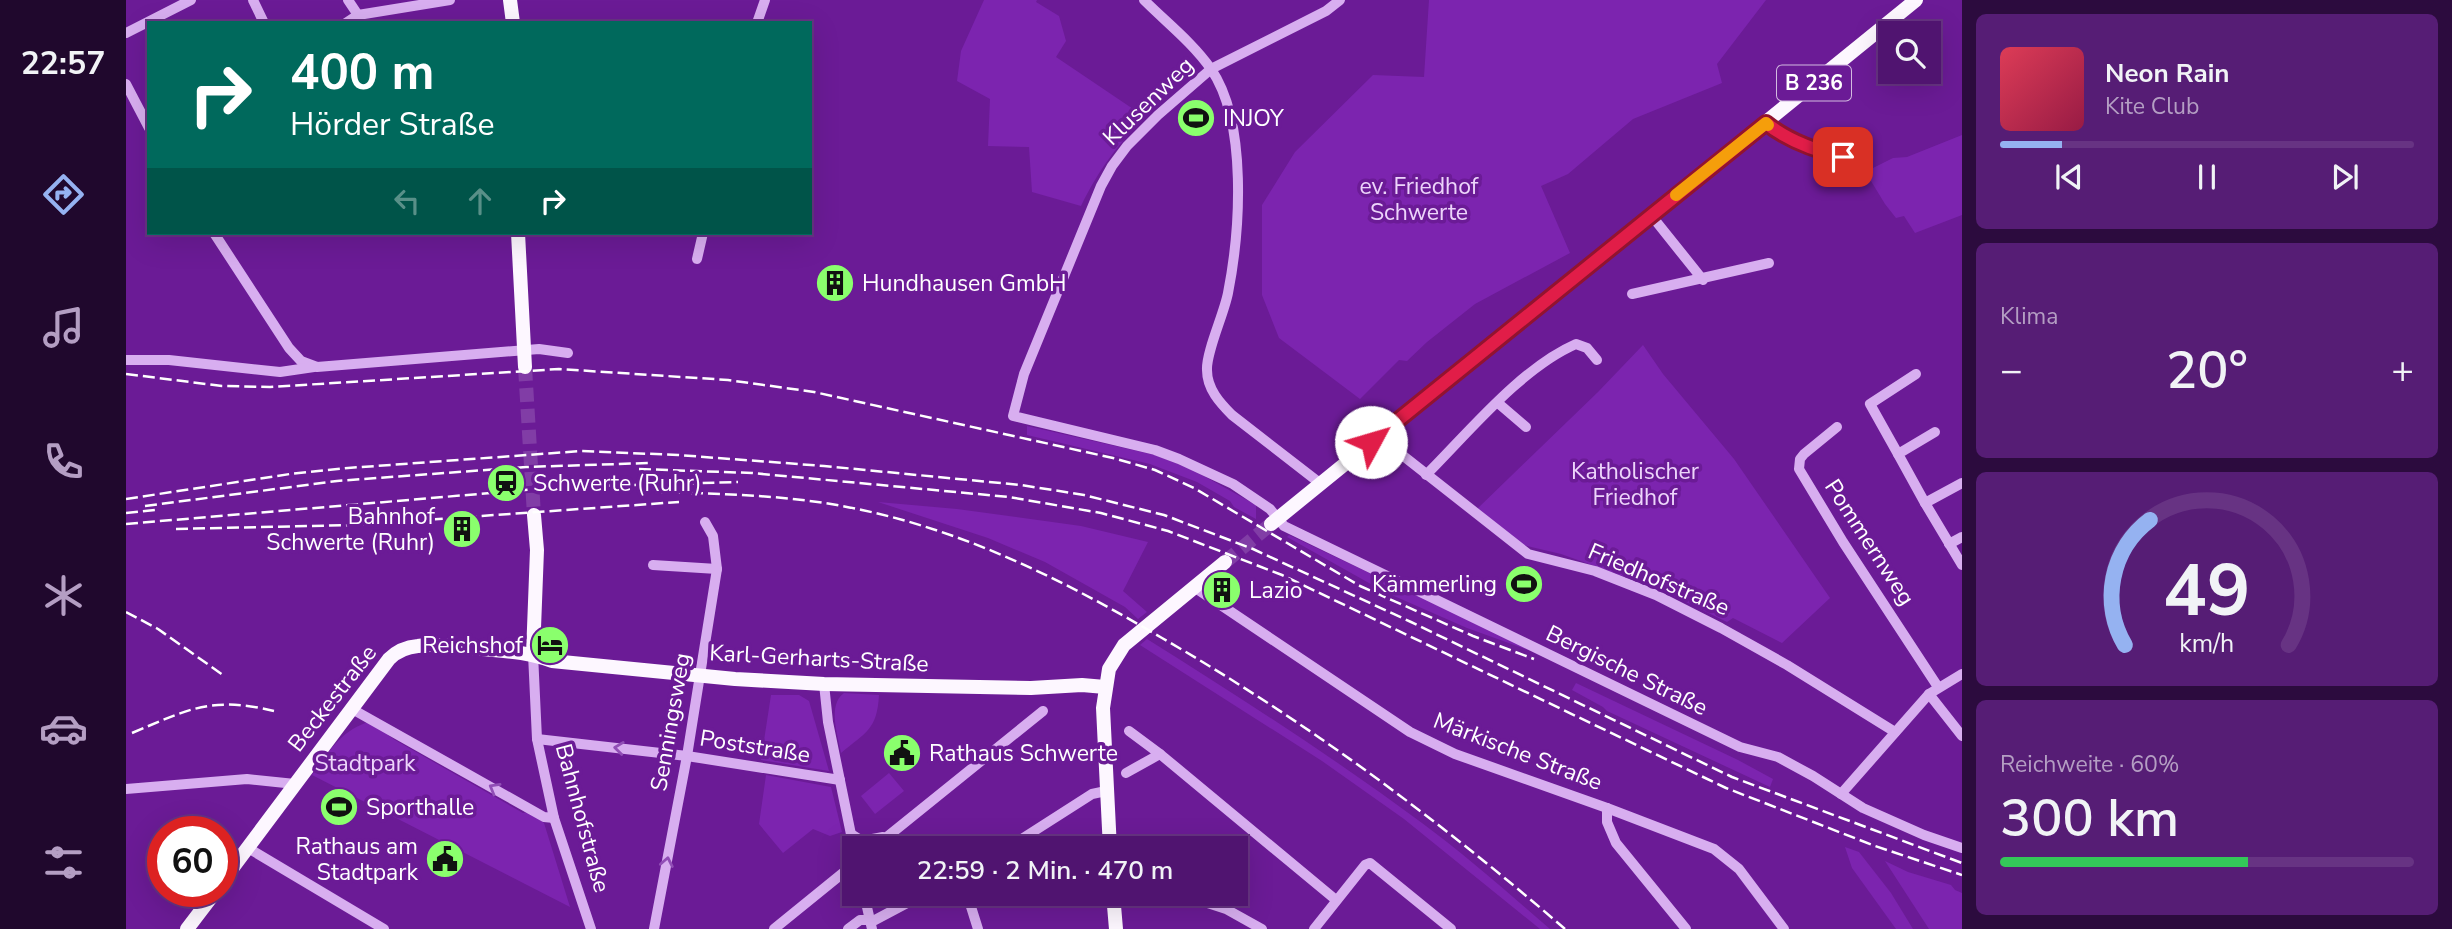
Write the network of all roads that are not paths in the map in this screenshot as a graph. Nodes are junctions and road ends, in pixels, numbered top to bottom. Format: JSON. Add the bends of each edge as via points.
{"nodes":[{"id":1,"x":191,"y":0,"type":"edge"},
{"id":2,"x":253,"y":0,"type":"edge"},
{"id":3,"x":348,"y":0,"type":"edge"},
{"id":4,"x":450,"y":0,"type":"edge"},
{"id":5,"x":510,"y":0,"type":"edge"},
{"id":6,"x":765,"y":0,"type":"edge"},
{"id":7,"x":1144,"y":0,"type":"edge"},
{"id":8,"x":1340,"y":0,"type":"edge"},
{"id":9,"x":1916,"y":0,"type":"edge"},
{"id":10,"x":358,"y":15,"type":"junction"},
{"id":11,"x":150,"y":21,"type":"edge"},
{"id":12,"x":263,"y":21,"type":"edge"},
{"id":13,"x":349,"y":21,"type":"edge"},
{"id":14,"x":513,"y":21,"type":"edge"},
{"id":15,"x":758,"y":21,"type":"edge"},
{"id":16,"x":147,"y":22,"type":"edge"},
{"id":17,"x":126,"y":33,"type":"edge"},
{"id":18,"x":1211,"y":69,"type":"junction"},
{"id":19,"x":126,"y":84,"type":"edge"},
{"id":20,"x":1766,"y":123,"type":"junction"},
{"id":21,"x":147,"y":124,"type":"edge"},
{"id":22,"x":1843,"y":157,"type":"dead end"},
{"id":23,"x":1651,"y":215,"type":"junction"},
{"id":24,"x":215,"y":235,"type":"edge"},
{"id":25,"x":518,"y":235,"type":"edge"},
{"id":26,"x":703,"y":235,"type":"edge"},
{"id":27,"x":697,"y":259,"type":"dead end"},
{"id":28,"x":1769,"y":263,"type":"dead end"},
{"id":29,"x":1703,"y":280,"type":"junction"},
{"id":30,"x":1632,"y":294,"type":"dead end"},
{"id":31,"x":524,"y":351,"type":"junction"},
{"id":32,"x":568,"y":353,"type":"dead end"},
{"id":33,"x":126,"y":360,"type":"edge"},
{"id":34,"x":1597,"y":360,"type":"dead end"},
{"id":35,"x":525,"y":366,"type":"tunnel mouth"},
{"id":36,"x":317,"y":367,"type":"junction"},
{"id":37,"x":1916,"y":374,"type":"dead end"},
{"id":38,"x":1498,"y":403,"type":"junction"},
{"id":39,"x":1870,"y":404,"type":"junction"},
{"id":40,"x":1864,"y":415,"type":"dead end"},
{"id":41,"x":1013,"y":416,"type":"joint"},
{"id":42,"x":1525,"y":427,"type":"dead end"},
{"id":43,"x":1837,"y":427,"type":"dead end"},
{"id":44,"x":1935,"y":432,"type":"dead end"},
{"id":45,"x":1378,"y":436,"type":"junction"},
{"id":46,"x":1898,"y":454,"type":"junction"},
{"id":47,"x":1426,"y":475,"type":"junction"},
{"id":48,"x":1962,"y":483,"type":"edge"},
{"id":49,"x":1321,"y":484,"type":"junction"},
{"id":50,"x":1925,"y":503,"type":"junction"},
{"id":51,"x":534,"y":515,"type":"tunnel mouth"},
{"id":52,"x":705,"y":522,"type":"dead end"},
{"id":53,"x":1275,"y":522,"type":"junction"},
{"id":54,"x":1962,"y":537,"type":"edge"},
{"id":55,"x":1949,"y":544,"type":"junction"},
{"id":56,"x":1225,"y":562,"type":"tunnel mouth"},
{"id":57,"x":653,"y":565,"type":"dead end"},
{"id":58,"x":1962,"y":565,"type":"edge"},
{"id":59,"x":717,"y":569,"type":"junction"},
{"id":60,"x":1194,"y":587,"type":"junction"},
{"id":61,"x":533,"y":654,"type":"junction"},
{"id":62,"x":1962,"y":674,"type":"edge"},
{"id":63,"x":700,"y":676,"type":"junction"},
{"id":64,"x":824,"y":684,"type":"junction"},
{"id":65,"x":1105,"y":687,"type":"junction"},
{"id":66,"x":1933,"y":690,"type":"junction"},
{"id":67,"x":352,"y":709,"type":"junction"},
{"id":68,"x":1043,"y":711,"type":"dead end"},
{"id":69,"x":1129,"y":731,"type":"dead end"},
{"id":70,"x":1895,"y":732,"type":"junction"},
{"id":71,"x":1962,"y":736,"type":"edge"},
{"id":72,"x":537,"y":739,"type":"junction"},
{"id":73,"x":1160,"y":754,"type":"junction"},
{"id":74,"x":687,"y":756,"type":"junction"},
{"id":75,"x":1126,"y":773,"type":"dead end"},
{"id":76,"x":840,"y":780,"type":"junction"},
{"id":77,"x":295,"y":784,"type":"junction"},
{"id":78,"x":126,"y":789,"type":"edge"},
{"id":79,"x":1106,"y":791,"type":"junction"},
{"id":80,"x":1841,"y":794,"type":"junction"},
{"id":81,"x":1607,"y":808,"type":"junction"},
{"id":82,"x":554,"y":818,"type":"junction"},
{"id":83,"x":851,"y":834,"type":"joint"},
{"id":84,"x":854,"y":836,"type":"edge"},
{"id":85,"x":887,"y":836,"type":"edge"},
{"id":86,"x":1026,"y":836,"type":"edge"},
{"id":87,"x":1109,"y":836,"type":"edge"},
{"id":88,"x":248,"y":848,"type":"junction"},
{"id":89,"x":1962,"y":848,"type":"edge"},
{"id":90,"x":238,"y":861,"type":"edge"},
{"id":91,"x":842,"y":874,"type":"edge"},
{"id":92,"x":1336,"y":900,"type":"junction"},
{"id":93,"x":867,"y":906,"type":"edge"},
{"id":94,"x":901,"y":906,"type":"edge"},
{"id":95,"x":971,"y":906,"type":"edge"},
{"id":96,"x":1114,"y":906,"type":"edge"},
{"id":97,"x":1217,"y":906,"type":"edge"},
{"id":98,"x":204,"y":907,"type":"edge"},
{"id":99,"x":871,"y":924,"type":"edge"},
{"id":100,"x":187,"y":929,"type":"edge"},
{"id":101,"x":384,"y":929,"type":"edge"},
{"id":102,"x":591,"y":929,"type":"edge"},
{"id":103,"x":654,"y":929,"type":"edge"},
{"id":104,"x":774,"y":929,"type":"edge"},
{"id":105,"x":848,"y":929,"type":"edge"},
{"id":106,"x":978,"y":929,"type":"edge"},
{"id":107,"x":1116,"y":929,"type":"edge"},
{"id":108,"x":1262,"y":929,"type":"edge"},
{"id":109,"x":1314,"y":929,"type":"edge"},
{"id":110,"x":1451,"y":929,"type":"edge"},
{"id":111,"x":1686,"y":929,"type":"edge"},
{"id":112,"x":1784,"y":929,"type":"edge"}],
"edges":[{"from":1,"to":11,"type":"street"},
{"from":2,"to":12,"type":"street"},
{"from":3,"to":10,"type":"street"},
{"from":4,"to":10,"type":"street"},
{"from":5,"to":14,"type":"main road"},
{"from":6,"to":15,"type":"street"},
{"from":7,"to":18,"type":"street"},
{"from":8,"to":18,"type":"street","name":"Klusenweg","via":[[1325,12]]},
{"from":9,"to":20,"type":"main road","number":"B 236"},
{"from":10,"to":13,"type":"street"},
{"from":16,"to":17,"type":"street"},
{"from":18,"to":41,"type":"street","name":"Klusenweg","via":[[1158,115],[1112,166],[1024,374]]},
{"from":18,"to":49,"type":"street","via":[[1234,137],[1238,213],[1228,293],[1206,369],[1216,397],[1232,415]]},
{"from":19,"to":21,"type":"street"},
{"from":20,"to":22,"type":"street","via":[[1825,153]]},
{"from":20,"to":23,"type":"main road","number":"B 236"},
{"from":23,"to":29,"type":"street"},
{"from":23,"to":45,"type":"main road","number":"B 236"},
{"from":24,"to":36,"type":"street","via":[[289,348],[301,361]]},
{"from":25,"to":31,"type":"main road"},
{"from":26,"to":27,"type":"street"},
{"from":28,"to":29,"type":"street"},
{"from":29,"to":30,"type":"street"},
{"from":31,"to":32,"type":"street"},
{"from":31,"to":35,"type":"main road"},
{"from":31,"to":36,"type":"street"},
{"from":33,"to":36,"type":"street","via":[[280,372]]},
{"from":34,"to":38,"type":"street","via":[[1576,344],[1563,349]]},
{"from":37,"to":39,"type":"street"},
{"from":38,"to":42,"type":"street"},
{"from":38,"to":47,"type":"street"},
{"from":39,"to":40,"type":"street"},
{"from":39,"to":46,"type":"street"},
{"from":41,"to":53,"type":"street","name":"Bergische Straße","via":[[1179,458],[1233,484],[1270,509]]},
{"from":43,"to":66,"type":"street","name":"Pommernweg","via":[[1804,454],[1799,469]]},
{"from":44,"to":46,"type":"street"},
{"from":45,"to":47,"type":"street","name":"Friedhofstraße"},
{"from":45,"to":49,"type":"main road","number":"B 236"},
{"from":46,"to":50,"type":"street"},
{"from":47,"to":70,"type":"street","name":"Friedhofstraße","via":[[1528,554],[1595,571],[1667,601],[1787,665]]},
{"from":48,"to":50,"type":"street"},
{"from":49,"to":53,"type":"main road","number":"B 236"},
{"from":50,"to":55,"type":"street"},
{"from":51,"to":61,"type":"main road","name":"Bahnhofstraße"},
{"from":52,"to":59,"type":"street","name":"Senningsweg","via":[[713,536]]},
{"from":53,"to":80,"type":"street","name":"Bergische Straße","via":[[1740,747],[1778,757]]},
{"from":54,"to":55,"type":"street"},
{"from":55,"to":58,"type":"street"},
{"from":56,"to":60,"type":"main road"},
{"from":57,"to":59,"type":"street"},
{"from":59,"to":63,"type":"street","name":"Senningsweg"},
{"from":60,"to":65,"type":"main road","via":[[1124,645],[1109,668]]},
{"from":60,"to":81,"type":"street","name":"Märkische Straße","via":[[1410,732],[1459,755]]},
{"from":61,"to":63,"type":"main road","name":"Karl-Gerharts-Straße","via":[[552,661]]},
{"from":61,"to":67,"type":"main road","name":"Beckestraße","via":[[428,645],[407,648],[392,656]]},
{"from":61,"to":72,"type":"street","name":"Bahnhofstraße"},
{"from":62,"to":66,"type":"street"},
{"from":63,"to":64,"type":"main road","name":"Karl-Gerharts-Straße"},
{"from":63,"to":74,"type":"street","name":"Senningsweg"},
{"from":64,"to":65,"type":"main road","name":"Karl-Gerharts-Straße"},
{"from":64,"to":76,"type":"street"},
{"from":65,"to":79,"type":"main road"},
{"from":66,"to":70,"type":"street"},
{"from":66,"to":71,"type":"street"},
{"from":67,"to":77,"type":"main road","name":"Beckestraße"},
{"from":82,"to":67,"type":"street","one_way":true,"via":[[544,817]]},
{"from":68,"to":85,"type":"street"},
{"from":69,"to":73,"type":"street"},
{"from":70,"to":80,"type":"street"},
{"from":74,"to":72,"type":"street","name":"Poststraße","one_way":true},
{"from":72,"to":82,"type":"street","name":"Bahnhofstraße"},
{"from":73,"to":75,"type":"street"},
{"from":73,"to":92,"type":"street"},
{"from":74,"to":76,"type":"street","name":"Poststraße"},
{"from":103,"to":74,"type":"street","name":"Senningsweg","one_way":true},
{"from":76,"to":83,"type":"street"},
{"from":77,"to":78,"type":"street","via":[[247,779]]},
{"from":77,"to":88,"type":"main road","name":"Beckestraße"},
{"from":79,"to":86,"type":"street","via":[[1092,793]]},
{"from":79,"to":87,"type":"main road"},
{"from":80,"to":89,"type":"street","name":"Bergische Straße","via":[[1890,820]]},
{"from":81,"to":111,"type":"street","via":[[1616,843]]},
{"from":81,"to":112,"type":"street","name":"Märkische Straße","via":[[1714,849],[1739,869]]},
{"from":82,"to":102,"type":"street","name":"Bahnhofstraße"},
{"from":83,"to":84,"type":"street"},
{"from":88,"to":90,"type":"main road","name":"Beckestraße"},
{"from":88,"to":101,"type":"street"},
{"from":91,"to":104,"type":"street"},
{"from":92,"to":109,"type":"street"},
{"from":92,"to":110,"type":"street","via":[[1370,863]]},
{"from":93,"to":99,"type":"street"},
{"from":94,"to":99,"type":"street"},
{"from":95,"to":106,"type":"street"},
{"from":96,"to":107,"type":"main road"},
{"from":97,"to":108,"type":"street"},
{"from":98,"to":100,"type":"main road"},
{"from":99,"to":105,"type":"street","via":[[860,920]]}]}
